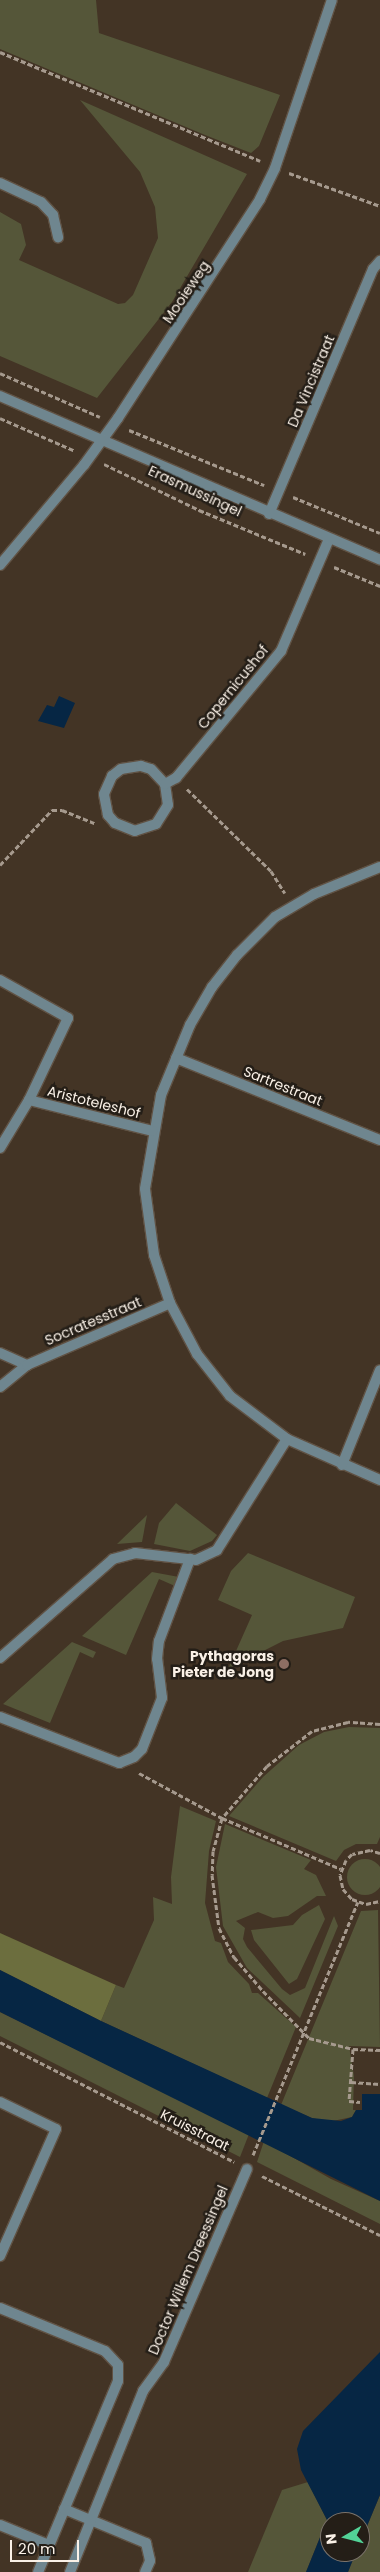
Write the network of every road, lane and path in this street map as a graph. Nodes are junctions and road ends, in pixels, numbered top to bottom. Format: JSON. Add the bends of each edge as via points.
{"nodes":[{"id":1,"x":332,"y":0,"type":"edge"},
{"id":2,"x":0,"y":52,"type":"edge"},
{"id":3,"x":275,"y":168,"type":"junction"},
{"id":4,"x":0,"y":184,"type":"edge"},
{"id":5,"x":380,"y":206,"type":"edge"},
{"id":6,"x":58,"y":237,"type":"dead end"},
{"id":7,"x":380,"y":261,"type":"edge"},
{"id":8,"x":0,"y":373,"type":"edge"},
{"id":9,"x":0,"y":396,"type":"edge"},
{"id":10,"x":0,"y":418,"type":"edge"},
{"id":11,"x":114,"y":423,"type":"junction"},
{"id":12,"x":102,"y":441,"type":"junction"},
{"id":13,"x":89,"y":458,"type":"junction"},
{"id":14,"x":279,"y":492,"type":"junction"},
{"id":15,"x":269,"y":514,"type":"junction"},
{"id":16,"x":380,"y":533,"type":"edge"},
{"id":17,"x":329,"y":539,"type":"junction"},
{"id":18,"x":319,"y":560,"type":"junction"},
{"id":19,"x":380,"y":560,"type":"edge"},
{"id":20,"x":0,"y":565,"type":"edge"},
{"id":21,"x":380,"y":586,"type":"edge"},
{"id":22,"x":176,"y":778,"type":"junction"},
{"id":23,"x":165,"y":784,"type":"junction"},
{"id":24,"x":115,"y":823,"type":"junction"},
{"id":25,"x":0,"y":865,"type":"edge"},
{"id":26,"x":380,"y":868,"type":"edge"},
{"id":27,"x":294,"y":906,"type":"junction"},
{"id":28,"x":0,"y":980,"type":"edge"},
{"id":29,"x":176,"y":1058,"type":"junction"},
{"id":30,"x":29,"y":1100,"type":"junction"},
{"id":31,"x":152,"y":1131,"type":"junction"},
{"id":32,"x":380,"y":1140,"type":"edge"},
{"id":33,"x":0,"y":1148,"type":"edge"},
{"id":34,"x":170,"y":1303,"type":"junction"},
{"id":35,"x":0,"y":1353,"type":"edge"},
{"id":36,"x":26,"y":1365,"type":"junction"},
{"id":37,"x":380,"y":1370,"type":"edge"},
{"id":38,"x":0,"y":1387,"type":"edge"},
{"id":39,"x":287,"y":1439,"type":"junction"},
{"id":40,"x":342,"y":1465,"type":"junction"},
{"id":41,"x":380,"y":1480,"type":"edge"},
{"id":42,"x":190,"y":1559,"type":"junction"},
{"id":43,"x":0,"y":1658,"type":"edge"},
{"id":44,"x":0,"y":1717,"type":"edge"},
{"id":45,"x":380,"y":1724,"type":"edge"},
{"id":46,"x":119,"y":1763,"type":"junction"},
{"id":47,"x":222,"y":1818,"type":"junction"},
{"id":48,"x":380,"y":1852,"type":"edge"},
{"id":49,"x":341,"y":1869,"type":"junction"},
{"id":50,"x":380,"y":1901,"type":"edge"},
{"id":51,"x":358,"y":1902,"type":"junction"},
{"id":52,"x":303,"y":2030,"type":"junction"},
{"id":53,"x":0,"y":2042,"type":"edge"},
{"id":54,"x":353,"y":2049,"type":"junction"},
{"id":55,"x":380,"y":2050,"type":"edge"},
{"id":56,"x":351,"y":2082,"type":"junction"},
{"id":57,"x":380,"y":2084,"type":"edge"},
{"id":58,"x":0,"y":2102,"type":"edge"},
{"id":59,"x":360,"y":2102,"type":"dead end"},
{"id":60,"x":258,"y":2140,"type":"dead end"},
{"id":61,"x":247,"y":2169,"type":"junction"},
{"id":62,"x":380,"y":2235,"type":"edge"},
{"id":63,"x":0,"y":2256,"type":"edge"},
{"id":64,"x":0,"y":2308,"type":"edge"},
{"id":65,"x":64,"y":2509,"type":"junction"},
{"id":66,"x":92,"y":2519,"type":"junction"},
{"id":67,"x":0,"y":2525,"type":"edge"},
{"id":68,"x":49,"y":2545,"type":"junction"},
{"id":69,"x":38,"y":2572,"type":"edge"},
{"id":70,"x":70,"y":2572,"type":"edge"},
{"id":71,"x":146,"y":2572,"type":"edge"}],
"edges":[{"from":1,"to":3,"type":"street","name":"Mooieweg"},
{"from":2,"to":3,"type":"path"},
{"from":3,"to":5,"type":"path"},
{"from":3,"to":11,"type":"street","name":"Mooieweg","via":[[217,270]]},
{"from":4,"to":6,"type":"street","via":[[41,202],[53,215]]},
{"from":7,"to":14,"type":"street","name":"Da Vincistraat","via":[[373,269]]},
{"from":8,"to":11,"type":"path","name":"Erasmussingel"},
{"from":9,"to":12,"type":"street","name":"Erasmussingel"},
{"from":10,"to":13,"type":"path","name":"Erasmussingel"},
{"from":11,"to":12,"type":"street","name":"Mooieweg"},
{"from":11,"to":14,"type":"path","name":"Erasmussingel"},
{"from":12,"to":13,"type":"street","name":"Mooieweg"},
{"from":12,"to":15,"type":"street","name":"Erasmussingel"},
{"from":13,"to":18,"type":"path","name":"Erasmussingel","via":[[199,510]]},
{"from":13,"to":20,"type":"street","name":"Mooieweg"},
{"from":14,"to":15,"type":"street","name":"Da Vincistraat"},
{"from":14,"to":16,"type":"path","name":"Erasmussingel"},
{"from":15,"to":17,"type":"street","name":"Erasmussingel"},
{"from":17,"to":18,"type":"street","name":"Copernicushof"},
{"from":17,"to":19,"type":"street","name":"Erasmussingel"},
{"from":18,"to":21,"type":"path","name":"Erasmussingel"},
{"from":18,"to":22,"type":"street","name":"Copernicushof","via":[[281,651]]},
{"from":22,"to":23,"type":"street","name":"Copernicushof"},
{"from":22,"to":27,"type":"path","via":[[271,871]]},
{"from":23,"to":24,"type":"street","via":[[168,805],[156,824],[135,831]]},
{"from":23,"to":24,"type":"street","via":[[151,769],[141,766],[121,769],[112,776],[104,794],[108,815]]},
{"from":24,"to":25,"type":"path","via":[[95,823],[62,810],[52,810],[19,849]]},
{"from":26,"to":27,"type":"street","via":[[354,876]]},
{"from":27,"to":29,"type":"street","via":[[268,924],[237,955],[212,987]]},
{"from":28,"to":30,"type":"street","name":"Aristoteleshof","via":[[68,1018]]},
{"from":29,"to":31,"type":"street"},
{"from":29,"to":32,"type":"street","name":"Sartrestraat"},
{"from":30,"to":31,"type":"street","name":"Aristoteleshof"},
{"from":30,"to":33,"type":"street","name":"Aristoteleshof"},
{"from":31,"to":34,"type":"street","via":[[144,1188],[154,1255]]},
{"from":34,"to":36,"type":"street","name":"Socratesstraat"},
{"from":34,"to":39,"type":"street","via":[[197,1354],[230,1396]]},
{"from":35,"to":36,"type":"street"},
{"from":36,"to":38,"type":"street","name":"Socratesstraat"},
{"from":37,"to":40,"type":"street"},
{"from":39,"to":40,"type":"street"},
{"from":39,"to":42,"type":"street","via":[[217,1550],[196,1560]]},
{"from":40,"to":41,"type":"street"},
{"from":42,"to":43,"type":"street","via":[[135,1554],[113,1559]]},
{"from":42,"to":46,"type":"street","via":[[159,1641],[156,1659],[162,1698],[142,1749],[134,1757]]},
{"from":44,"to":46,"type":"street"},
{"from":45,"to":47,"type":"path","via":[[330,1725],[300,1738],[244,1789]]},
{"from":46,"to":47,"type":"path"},
{"from":47,"to":49,"type":"path"},
{"from":47,"to":52,"type":"path","via":[[215,1843],[212,1876],[219,1928],[249,1976]]},
{"from":48,"to":49,"type":"path","via":[[370,1850],[352,1854]]},
{"from":49,"to":51,"type":"path","via":[[343,1889]]},
{"from":50,"to":51,"type":"path"},
{"from":51,"to":52,"type":"path"},
{"from":52,"to":54,"type":"path","via":[[309,2038],[321,2043]]},
{"from":52,"to":60,"type":"path"},
{"from":53,"to":61,"type":"path","name":"Kruisstraat"},
{"from":54,"to":55,"type":"path"},
{"from":54,"to":56,"type":"path"},
{"from":56,"to":57,"type":"path"},
{"from":56,"to":59,"type":"path","via":[[349,2101]]},
{"from":58,"to":63,"type":"street","via":[[56,2129]]},
{"from":61,"to":62,"type":"path","name":"Kruisstraat"},
{"from":61,"to":66,"type":"street","name":"Doctor Willem Dreessingel","via":[[164,2362],[144,2391]]},
{"from":64,"to":65,"type":"street","via":[[105,2351],[118,2365],[118,2381]]},
{"from":65,"to":66,"type":"street"},
{"from":65,"to":68,"type":"street"},
{"from":66,"to":70,"type":"street","name":"Doctor Willem Dreessingel"},
{"from":66,"to":71,"type":"street","via":[[146,2543],[150,2561]]},
{"from":67,"to":68,"type":"street"},
{"from":68,"to":69,"type":"street"}]}
